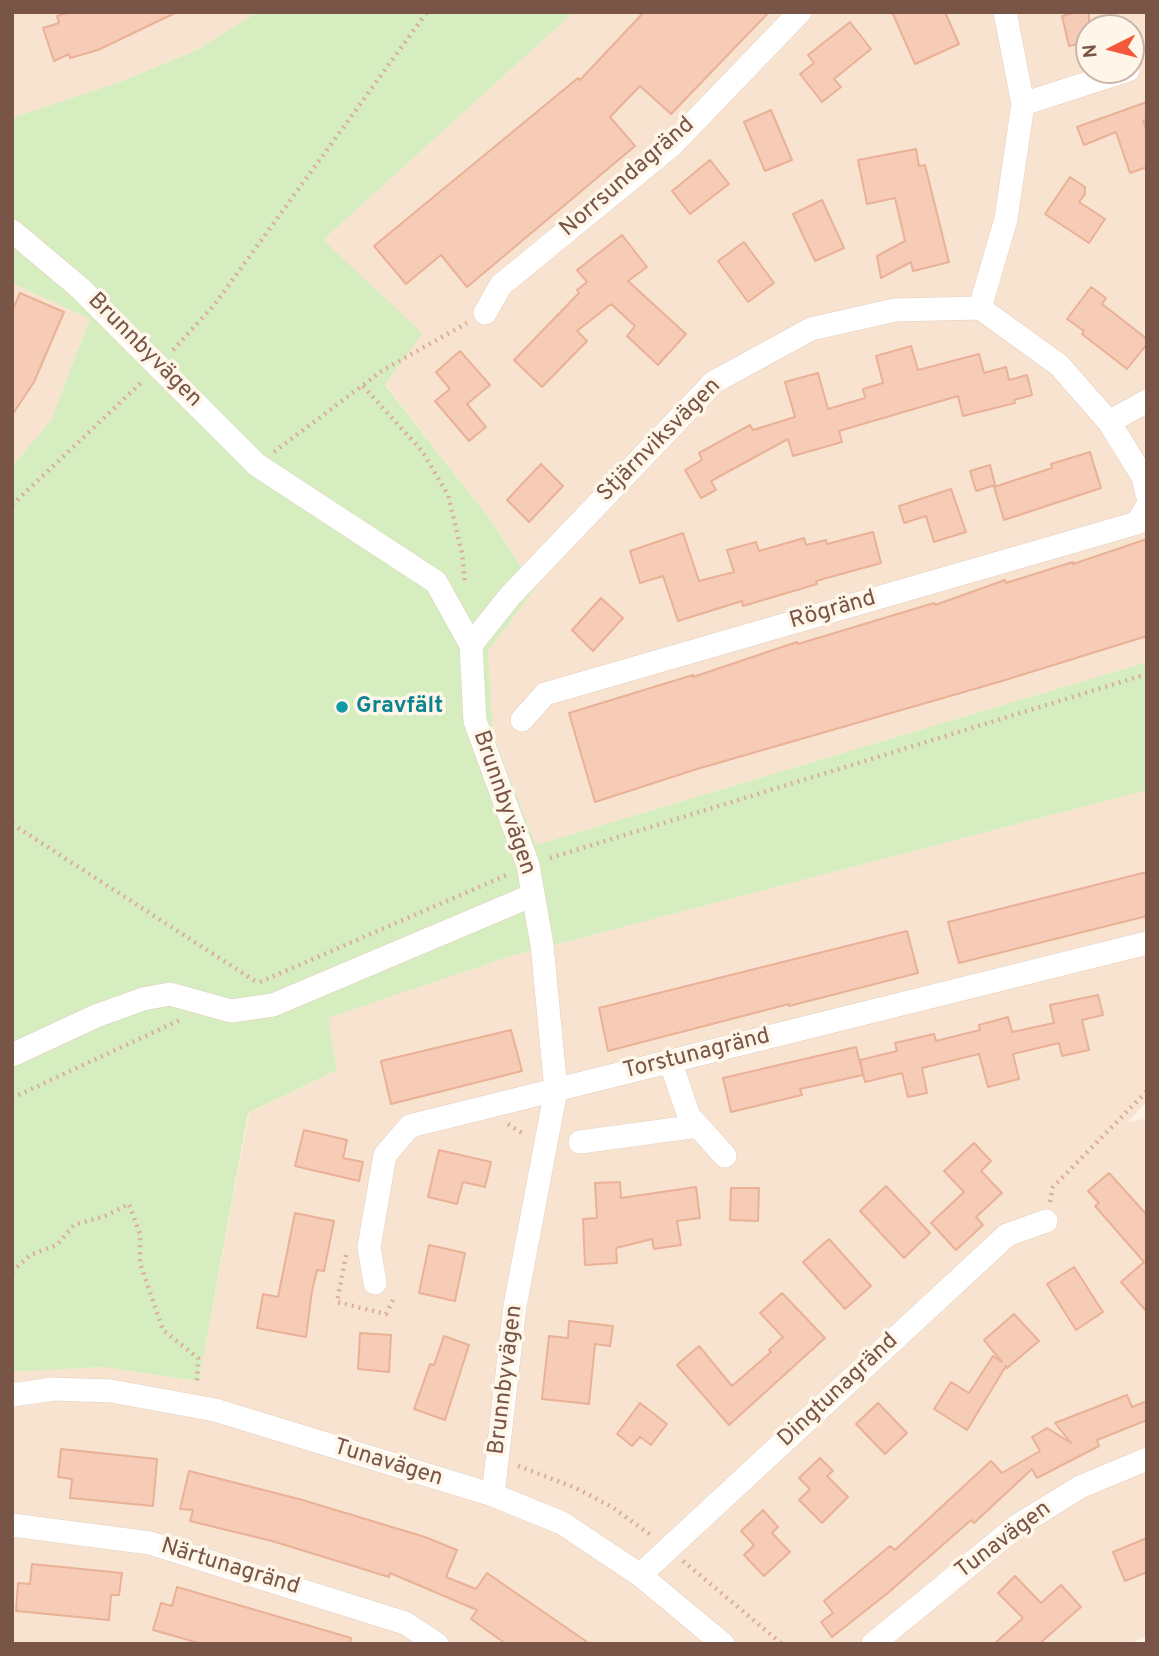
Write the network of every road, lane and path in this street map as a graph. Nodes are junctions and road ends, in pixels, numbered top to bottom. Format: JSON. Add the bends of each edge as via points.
{"nodes":[{"id":1,"x":427,"y":12,"type":"edge"},
{"id":2,"x":800,"y":12,"type":"edge"},
{"id":3,"x":1005,"y":12,"type":"edge"},
{"id":4,"x":1084,"y":84,"type":"edge"},
{"id":5,"x":1023,"y":104,"type":"junction"},
{"id":6,"x":12,"y":231,"type":"edge"},
{"id":7,"x":980,"y":308,"type":"junction"},
{"id":8,"x":485,"y":313,"type":"joint"},
{"id":9,"x":160,"y":365,"type":"junction"},
{"id":10,"x":363,"y":386,"type":"junction"},
{"id":11,"x":1147,"y":401,"type":"edge"},
{"id":12,"x":1109,"y":422,"type":"junction"},
{"id":13,"x":257,"y":465,"type":"junction"},
{"id":14,"x":1147,"y":494,"type":"edge"},
{"id":15,"x":12,"y":505,"type":"edge"},
{"id":16,"x":1147,"y":507,"type":"edge"},
{"id":17,"x":466,"y":593,"type":"dead end"},
{"id":18,"x":471,"y":645,"type":"junction"},
{"id":19,"x":1147,"y":674,"type":"edge"},
{"id":20,"x":522,"y":720,"type":"dead end"},
{"id":21,"x":12,"y":824,"type":"edge"},
{"id":22,"x":528,"y":865,"type":"junction"},
{"id":23,"x":533,"y":895,"type":"junction"},
{"id":24,"x":1147,"y":943,"type":"edge"},
{"id":25,"x":258,"y":984,"type":"junction"},
{"id":26,"x":246,"y":989,"type":"dead end"},
{"id":27,"x":212,"y":1005,"type":"junction"},
{"id":28,"x":12,"y":1055,"type":"edge"},
{"id":29,"x":670,"y":1061,"type":"junction"},
{"id":30,"x":556,"y":1090,"type":"junction"},
{"id":31,"x":1147,"y":1091,"type":"edge"},
{"id":32,"x":12,"y":1098,"type":"edge"},
{"id":33,"x":500,"y":1119,"type":"dead end"},
{"id":34,"x":698,"y":1126,"type":"junction"},
{"id":35,"x":522,"y":1133,"type":"dead end"},
{"id":36,"x":580,"y":1142,"type":"dead end"},
{"id":37,"x":725,"y":1156,"type":"dead end"},
{"id":38,"x":1046,"y":1221,"type":"joint"},
{"id":39,"x":347,"y":1249,"type":"dead end"},
{"id":40,"x":12,"y":1272,"type":"edge"},
{"id":41,"x":385,"y":1287,"type":"joint"},
{"id":42,"x":12,"y":1395,"type":"edge"},
{"id":43,"x":197,"y":1407,"type":"junction"},
{"id":44,"x":1147,"y":1459,"type":"edge"},
{"id":45,"x":497,"y":1460,"type":"junction"},
{"id":46,"x":493,"y":1495,"type":"junction"},
{"id":47,"x":12,"y":1525,"type":"edge"},
{"id":48,"x":668,"y":1549,"type":"junction"},
{"id":49,"x":640,"y":1575,"type":"junction"},
{"id":50,"x":437,"y":1644,"type":"edge"},
{"id":51,"x":723,"y":1644,"type":"edge"},
{"id":52,"x":782,"y":1644,"type":"edge"},
{"id":53,"x":873,"y":1644,"type":"edge"}],
"edges":[{"from":1,"to":9,"type":"path","via":[[215,304]]},
{"from":2,"to":8,"type":"street","name":"Norrsundagränd","via":[[672,145],[501,285]]},
{"from":3,"to":5,"type":"street"},
{"from":4,"to":5,"type":"street"},
{"from":5,"to":7,"type":"street","via":[[1006,219]]},
{"from":6,"to":9,"type":"street","name":"Brunnbyvägen"},
{"from":7,"to":12,"type":"street","via":[[1059,365]]},
{"from":7,"to":18,"type":"street","name":"Stjärnviksvägen","via":[[895,310],[811,329],[713,382],[510,596]]},
{"from":8,"to":10,"type":"path"},
{"from":9,"to":13,"type":"street","name":"Brunnbyvägen"},
{"from":9,"to":15,"type":"path"},
{"from":10,"to":13,"type":"path"},
{"from":10,"to":17,"type":"path","via":[[422,451],[448,495]]},
{"from":11,"to":12,"type":"street"},
{"from":12,"to":14,"type":"street","via":[[1143,477]]},
{"from":13,"to":18,"type":"street","name":"Brunnbyvägen","via":[[436,582]]},
{"from":16,"to":20,"type":"street","name":"Rögränd","via":[[1137,523],[545,694]]},
{"from":18,"to":22,"type":"street","name":"Brunnbyvägen","via":[[475,721]]},
{"from":19,"to":22,"type":"path"},
{"from":21,"to":25,"type":"path"},
{"from":22,"to":23,"type":"street","name":"Brunnbyvägen"},
{"from":22,"to":25,"type":"path"},
{"from":23,"to":27,"type":"street","via":[[273,1005],[231,1011]]},
{"from":23,"to":30,"type":"street","name":"Brunnbyvägen"},
{"from":24,"to":29,"type":"street","name":"Torstunagränd"},
{"from":25,"to":26,"type":"path"},
{"from":27,"to":28,"type":"street","via":[[170,995],[143,999]]},
{"from":27,"to":32,"type":"path"},
{"from":29,"to":30,"type":"street","name":"Torstunagränd"},
{"from":29,"to":34,"type":"street","via":[[689,1116]]},
{"from":30,"to":41,"type":"street","name":"Torstunagränd","via":[[410,1126],[385,1155],[369,1247]]},
{"from":30,"to":45,"type":"street","name":"Brunnbyvägen","via":[[515,1306]]},
{"from":31,"to":38,"type":"path","via":[[1053,1187]]},
{"from":33,"to":35,"type":"path"},
{"from":34,"to":36,"type":"street"},
{"from":34,"to":37,"type":"street"},
{"from":38,"to":48,"type":"street","name":"Dingtunagränd","via":[[1007,1235]]},
{"from":39,"to":41,"type":"path","via":[[337,1302],[387,1314]]},
{"from":40,"to":43,"type":"path","via":[[30,1255],[57,1245],[74,1225],[129,1204],[140,1234],[139,1263],[163,1329],[198,1358]]},
{"from":42,"to":43,"type":"street","name":"Tunavägen","via":[[53,1389],[111,1391]]},
{"from":43,"to":46,"type":"street","name":"Tunavägen"},
{"from":44,"to":53,"type":"street","name":"Tunavägen","via":[[1080,1487],[1017,1527]]},
{"from":45,"to":46,"type":"street","name":"Brunnbyvägen"},
{"from":45,"to":48,"type":"path","via":[[576,1488],[612,1507]]},
{"from":46,"to":49,"type":"street","name":"Tunavägen","via":[[562,1524]]},
{"from":47,"to":50,"type":"street","name":"Närtunagränd","via":[[150,1543],[405,1623]]},
{"from":48,"to":49,"type":"street","name":"Dingtunagränd"},
{"from":48,"to":52,"type":"path"},
{"from":49,"to":51,"type":"street","name":"Tunavägen"}]}
